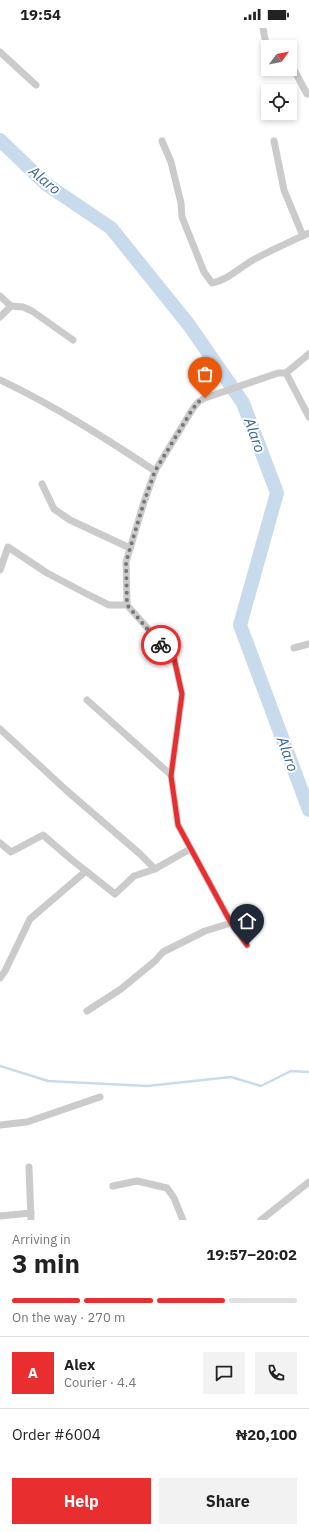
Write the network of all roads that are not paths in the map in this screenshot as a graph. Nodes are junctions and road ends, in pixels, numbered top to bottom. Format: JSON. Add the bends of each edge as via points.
{"nodes":[{"id":1,"x":263,"y":28,"type":"edge"},
{"id":2,"x":265,"y":40,"type":"edge"},
{"id":3,"x":0,"y":52,"type":"edge"},
{"id":4,"x":297,"y":75,"type":"edge"},
{"id":5,"x":36,"y":85,"type":"dead end"},
{"id":6,"x":309,"y":94,"type":"edge"},
{"id":7,"x":162,"y":141,"type":"dead end"},
{"id":8,"x":274,"y":141,"type":"dead end"},
{"id":9,"x":306,"y":234,"type":"edge"},
{"id":10,"x":0,"y":296,"type":"edge"},
{"id":11,"x":11,"y":306,"type":"junction"},
{"id":12,"x":0,"y":317,"type":"edge"},
{"id":13,"x":73,"y":340,"type":"dead end"},
{"id":14,"x":309,"y":354,"type":"edge"},
{"id":15,"x":286,"y":373,"type":"junction"},
{"id":16,"x":0,"y":380,"type":"edge"},
{"id":17,"x":309,"y":417,"type":"edge"},
{"id":18,"x":155,"y":471,"type":"junction"},
{"id":19,"x":42,"y":484,"type":"dead end"},
{"id":20,"x":130,"y":548,"type":"junction"},
{"id":21,"x":0,"y":570,"type":"edge"},
{"id":22,"x":127,"y":605,"type":"junction"},
{"id":23,"x":309,"y":644,"type":"edge"},
{"id":24,"x":294,"y":648,"type":"dead end"},
{"id":25,"x":86,"y":700,"type":"dead end"},
{"id":26,"x":0,"y":729,"type":"edge"},
{"id":27,"x":171,"y":776,"type":"junction"},
{"id":28,"x":0,"y":843,"type":"edge"},
{"id":29,"x":190,"y":849,"type":"junction"},
{"id":30,"x":155,"y":869,"type":"junction"},
{"id":31,"x":86,"y":871,"type":"junction"},
{"id":32,"x":231,"y":923,"type":"junction"},
{"id":33,"x":247,"y":945,"type":"dead end"},
{"id":34,"x":0,"y":978,"type":"edge"},
{"id":35,"x":86,"y":1011,"type":"dead end"},
{"id":36,"x":100,"y":1097,"type":"dead end"},
{"id":37,"x":0,"y":1125,"type":"edge"},
{"id":38,"x":29,"y":1167,"type":"dead end"},
{"id":39,"x":309,"y":1182,"type":"edge"},
{"id":40,"x":114,"y":1186,"type":"dead end"},
{"id":41,"x":0,"y":1216,"type":"edge"},
{"id":42,"x":31,"y":1216,"type":"edge"},
{"id":43,"x":183,"y":1220,"type":"edge"},
{"id":44,"x":261,"y":1220,"type":"edge"}],
"edges":[{"from":1,"to":2,"type":"street"},
{"from":3,"to":5,"type":"street"},
{"from":4,"to":6,"type":"street"},
{"from":7,"to":9,"type":"street","via":[[171,162],[182,217],[204,272],[212,283]]},
{"from":8,"to":9,"type":"street","via":[[284,190]]},
{"from":10,"to":11,"type":"street"},
{"from":11,"to":12,"type":"street"},
{"from":11,"to":13,"type":"street","via":[[32,311]]},
{"from":14,"to":15,"type":"street"},
{"from":15,"to":17,"type":"street"},
{"from":15,"to":18,"type":"street","via":[[278,373],[198,402]]},
{"from":16,"to":18,"type":"street","via":[[83,424]]},
{"from":18,"to":20,"type":"street"},
{"from":19,"to":20,"type":"street","via":[[54,509],[70,520]]},
{"from":20,"to":22,"type":"street","via":[[126,562]]},
{"from":21,"to":22,"type":"street","via":[[8,547],[47,573],[92,597],[109,605]]},
{"from":22,"to":27,"type":"street","via":[[174,658],[182,694]]},
{"from":23,"to":24,"type":"street"},
{"from":25,"to":27,"type":"street"},
{"from":26,"to":30,"type":"street"},
{"from":27,"to":29,"type":"street","via":[[178,825]]},
{"from":28,"to":31,"type":"street","via":[[10,852],[43,835]]},
{"from":29,"to":30,"type":"street"},
{"from":29,"to":32,"type":"street"},
{"from":30,"to":31,"type":"street","via":[[134,876],[115,894]]},
{"from":31,"to":34,"type":"street","via":[[30,919]]},
{"from":32,"to":33,"type":"street"},
{"from":32,"to":35,"type":"street","via":[[205,931],[163,952],[121,989]]},
{"from":36,"to":37,"type":"street","via":[[27,1122]]},
{"from":38,"to":42,"type":"street"},
{"from":39,"to":44,"type":"street"},
{"from":40,"to":43,"type":"street","via":[[137,1181],[167,1188]]},
{"from":41,"to":42,"type":"street"}]}
